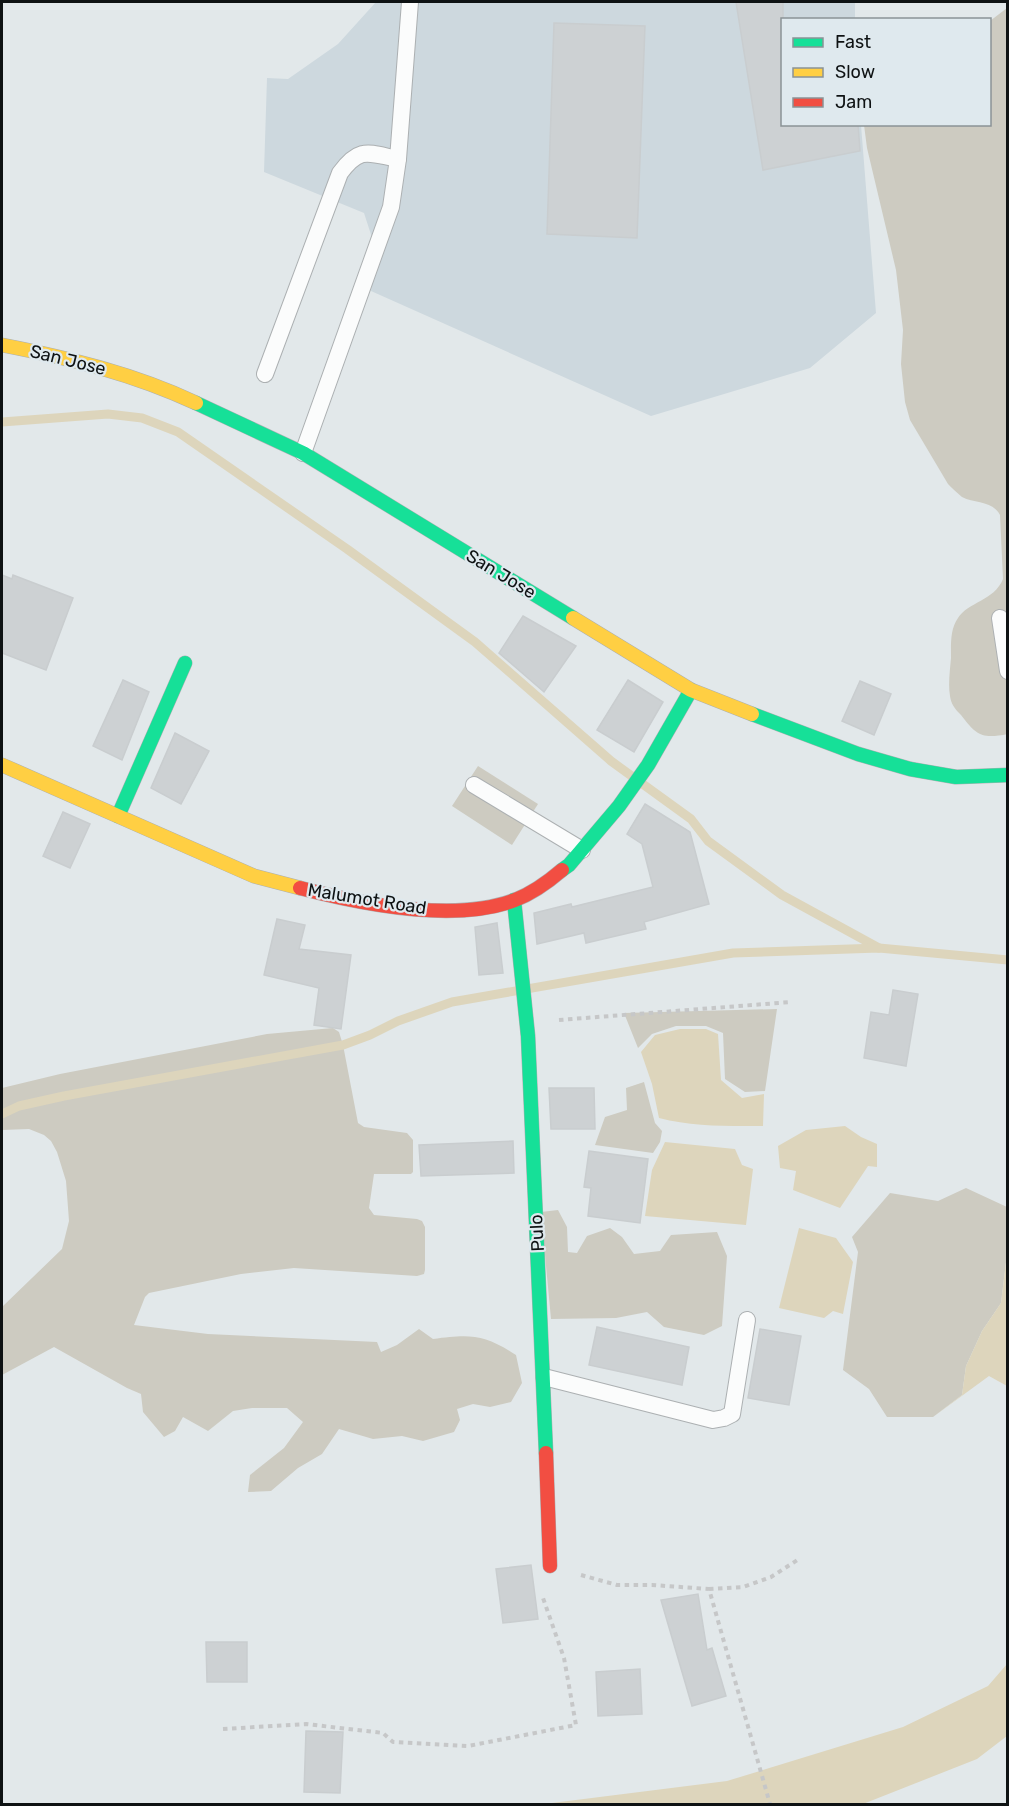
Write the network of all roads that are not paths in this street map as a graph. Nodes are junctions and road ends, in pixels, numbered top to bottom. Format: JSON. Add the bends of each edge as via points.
{"nodes":[{"id":1,"x":410,"y":2,"type":"edge"},
{"id":2,"x":398,"y":159,"type":"junction"},
{"id":3,"x":2,"y":345,"type":"edge"},
{"id":4,"x":265,"y":374,"type":"dead end"},
{"id":5,"x":303,"y":453,"type":"junction"},
{"id":6,"x":1000,"y":618,"type":"dead end"},
{"id":7,"x":185,"y":663,"type":"dead end"},
{"id":8,"x":1008,"y":671,"type":"edge"},
{"id":9,"x":691,"y":690,"type":"junction"},
{"id":10,"x":2,"y":765,"type":"edge"},
{"id":11,"x":1008,"y":775,"type":"edge"},
{"id":12,"x":474,"y":785,"type":"dead end"},
{"id":13,"x":118,"y":816,"type":"junction"},
{"id":14,"x":582,"y":850,"type":"junction"},
{"id":15,"x":514,"y":900,"type":"junction"},
{"id":16,"x":747,"y":1320,"type":"dead end"},
{"id":17,"x":544,"y":1377,"type":"junction"},
{"id":18,"x":550,"y":1566,"type":"road end"}],
"edges":[{"from":1,"to":2,"type":"lane"},
{"from":2,"to":4,"type":"lane","via":[[367,153],[351,158],[340,173]]},
{"from":2,"to":5,"type":"lane","via":[[391,207]]},
{"from":3,"to":5,"type":"street","name":"San Jose","via":[[72,359],[162,387]]},
{"from":5,"to":9,"type":"street","name":"San Jose"},
{"from":6,"to":8,"type":"lane"},
{"from":7,"to":13,"type":"street"},
{"from":9,"to":11,"type":"street","name":"San Jose","via":[[858,754],[910,769],[956,777]]},
{"from":9,"to":14,"type":"street","name":"Malumot Road","via":[[648,765]]},
{"from":10,"to":13,"type":"street","name":"Malumot Road"},
{"from":12,"to":14,"type":"lane"},
{"from":13,"to":15,"type":"street","name":"Malumot Road","via":[[254,876],[322,894],[411,909],[466,910]]},
{"from":14,"to":15,"type":"street","name":"Malumot Road","via":[[544,885]]},
{"from":15,"to":17,"type":"street","name":"Pulo","via":[[528,1036]]},
{"from":16,"to":17,"type":"lane","via":[[732,1414],[724,1418],[713,1419]]},
{"from":17,"to":18,"type":"street","name":"Pulo"}]}
